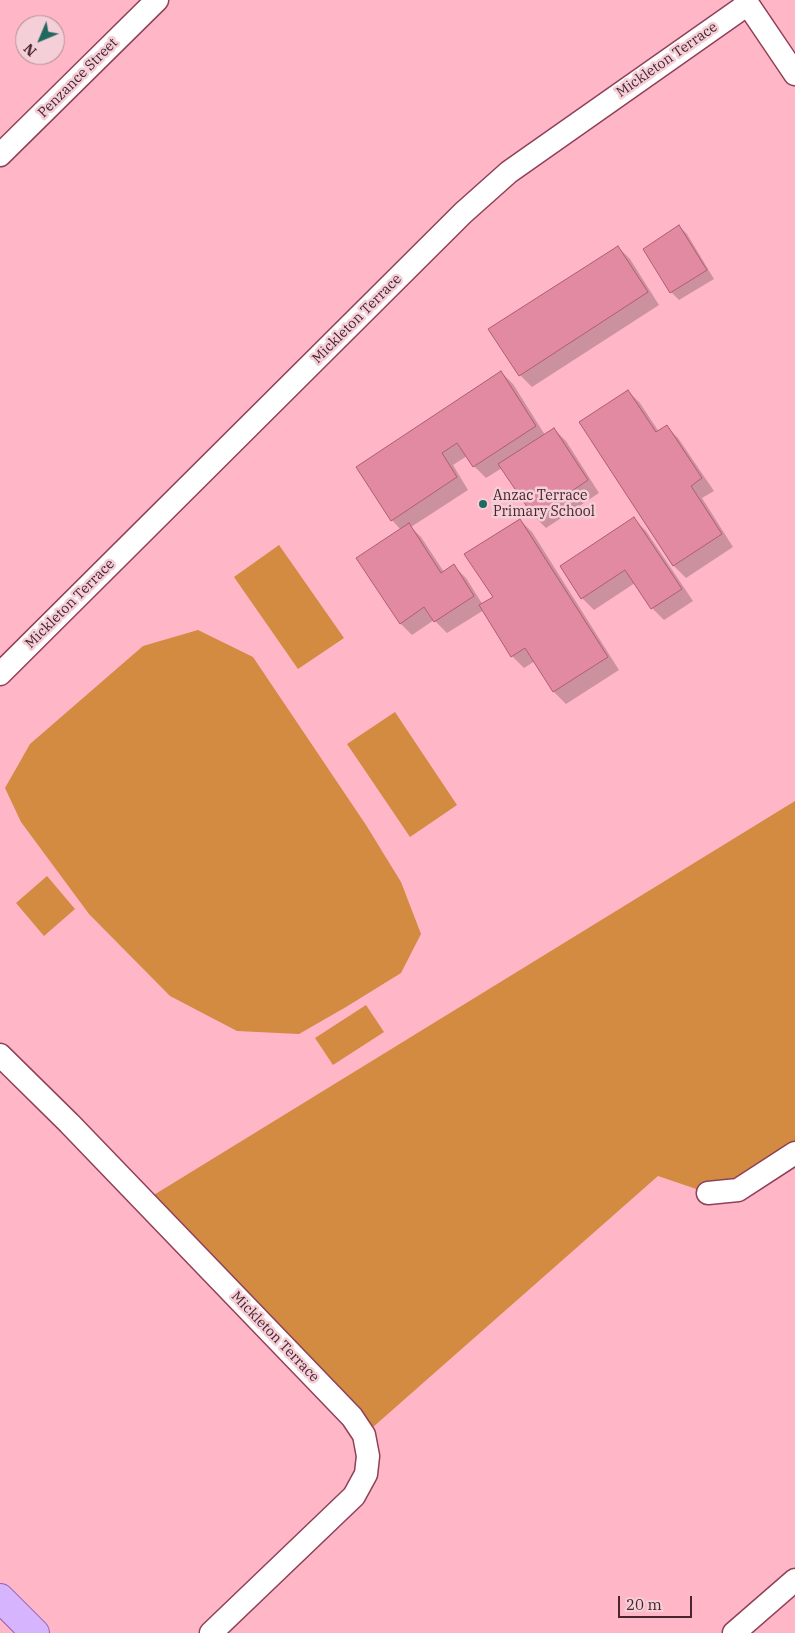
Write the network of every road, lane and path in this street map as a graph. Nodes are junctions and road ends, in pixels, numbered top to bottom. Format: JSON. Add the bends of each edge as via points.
{"nodes":[{"id":1,"x":157,"y":0,"type":"edge"},
{"id":2,"x":747,"y":2,"type":"edge"},
{"id":3,"x":795,"y":74,"type":"edge"},
{"id":4,"x":0,"y":155,"type":"edge"},
{"id":5,"x":0,"y":674,"type":"edge"},
{"id":6,"x":0,"y":1055,"type":"edge"},
{"id":7,"x":795,"y":1153,"type":"edge"},
{"id":8,"x":708,"y":1193,"type":"dead end"},
{"id":9,"x":795,"y":1580,"type":"edge"},
{"id":10,"x":0,"y":1598,"type":"edge"},
{"id":11,"x":35,"y":1633,"type":"edge"},
{"id":12,"x":211,"y":1633,"type":"edge"},
{"id":13,"x":734,"y":1633,"type":"edge"}],
"edges":[{"from":1,"to":4,"type":"street","name":"Penzance Street"},
{"from":2,"to":3,"type":"street"},
{"from":2,"to":5,"type":"street","name":"Mickleton Terrace","via":[[509,172],[470,207]]},
{"from":6,"to":12,"type":"street","name":"Mickleton Terrace","via":[[346,1410],[364,1434],[368,1456],[366,1474],[354,1496]]},
{"from":7,"to":8,"type":"street","via":[[738,1190]]},
{"from":9,"to":13,"type":"street"},
{"from":10,"to":11,"type":"main road"}]}
